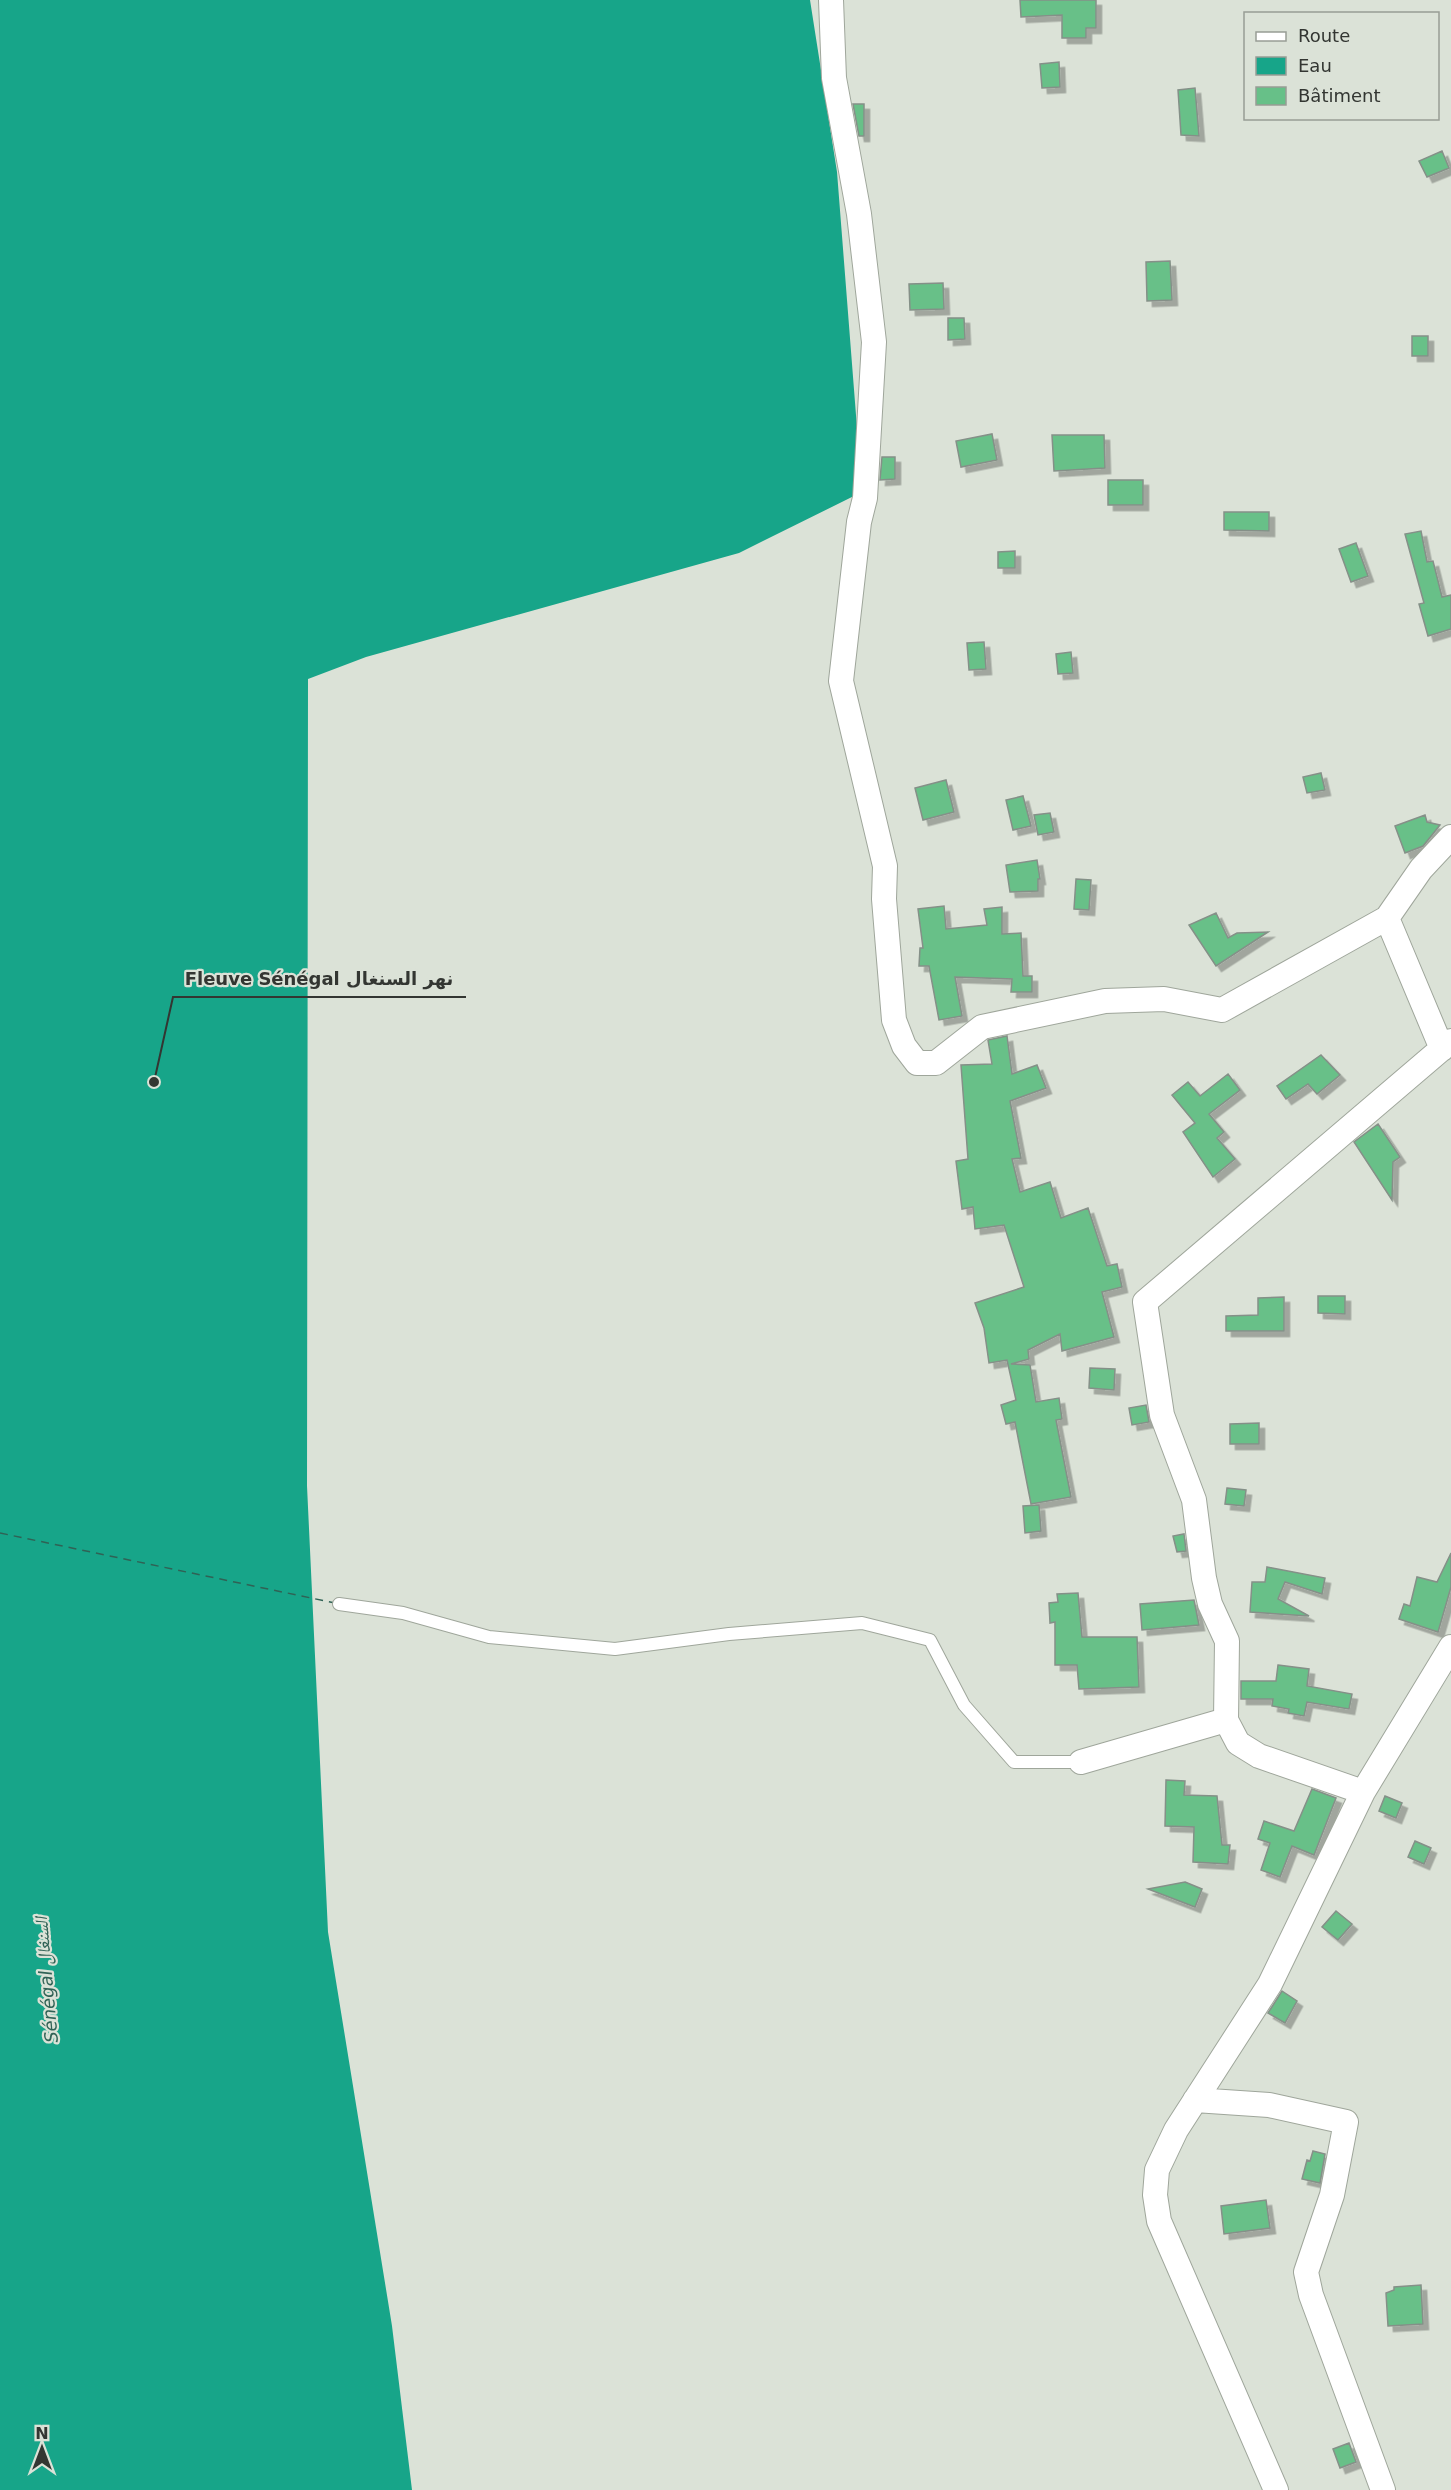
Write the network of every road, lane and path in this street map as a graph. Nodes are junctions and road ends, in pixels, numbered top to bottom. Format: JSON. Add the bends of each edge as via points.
{"nodes":[{"id":1,"x":831,"y":0,"type":"edge"},
{"id":2,"x":1451,"y":837,"type":"edge"},
{"id":3,"x":1387,"y":918,"type":"junction"},
{"id":4,"x":1447,"y":1045,"type":"edge"},
{"id":5,"x":339,"y":1604,"type":"dead end"},
{"id":6,"x":1451,"y":1647,"type":"edge"},
{"id":7,"x":1226,"y":1720,"type":"junction"},
{"id":8,"x":1081,"y":1762,"type":"joint"},
{"id":9,"x":1363,"y":1792,"type":"junction"},
{"id":10,"x":1195,"y":2100,"type":"junction"},
{"id":11,"x":1276,"y":2490,"type":"edge"},
{"id":12,"x":1383,"y":2490,"type":"edge"}],
"edges":[{"from":1,"to":3,"type":"street","via":[[834,78],[858,214],[874,342],[866,498],[859,522],[841,681],[885,866],[894,1020],[904,1046],[917,1063],[936,1063],[982,1027],[1105,1001],[1164,999],[1222,1010]]},
{"from":2,"to":3,"type":"street","via":[[1421,870]]},
{"from":3,"to":4,"type":"street"},
{"from":4,"to":7,"type":"street","via":[[1145,1302],[1162,1415],[1194,1500],[1210,1604],[1227,1641]]},
{"from":5,"to":8,"type":"lane","via":[[404,1612],[489,1637],[615,1649],[862,1623],[930,1640],[964,1705],[1014,1762]]},
{"from":6,"to":9,"type":"street"},
{"from":7,"to":8,"type":"street"},
{"from":7,"to":9,"type":"street","via":[[1238,1743],[1258,1756]]},
{"from":9,"to":10,"type":"street","via":[[1270,1984]]},
{"from":10,"to":11,"type":"street","via":[[1157,2170],[1159,2221]]},
{"from":10,"to":12,"type":"street","via":[[1269,2105],[1346,2122],[1332,2195],[1306,2272]]}]}
